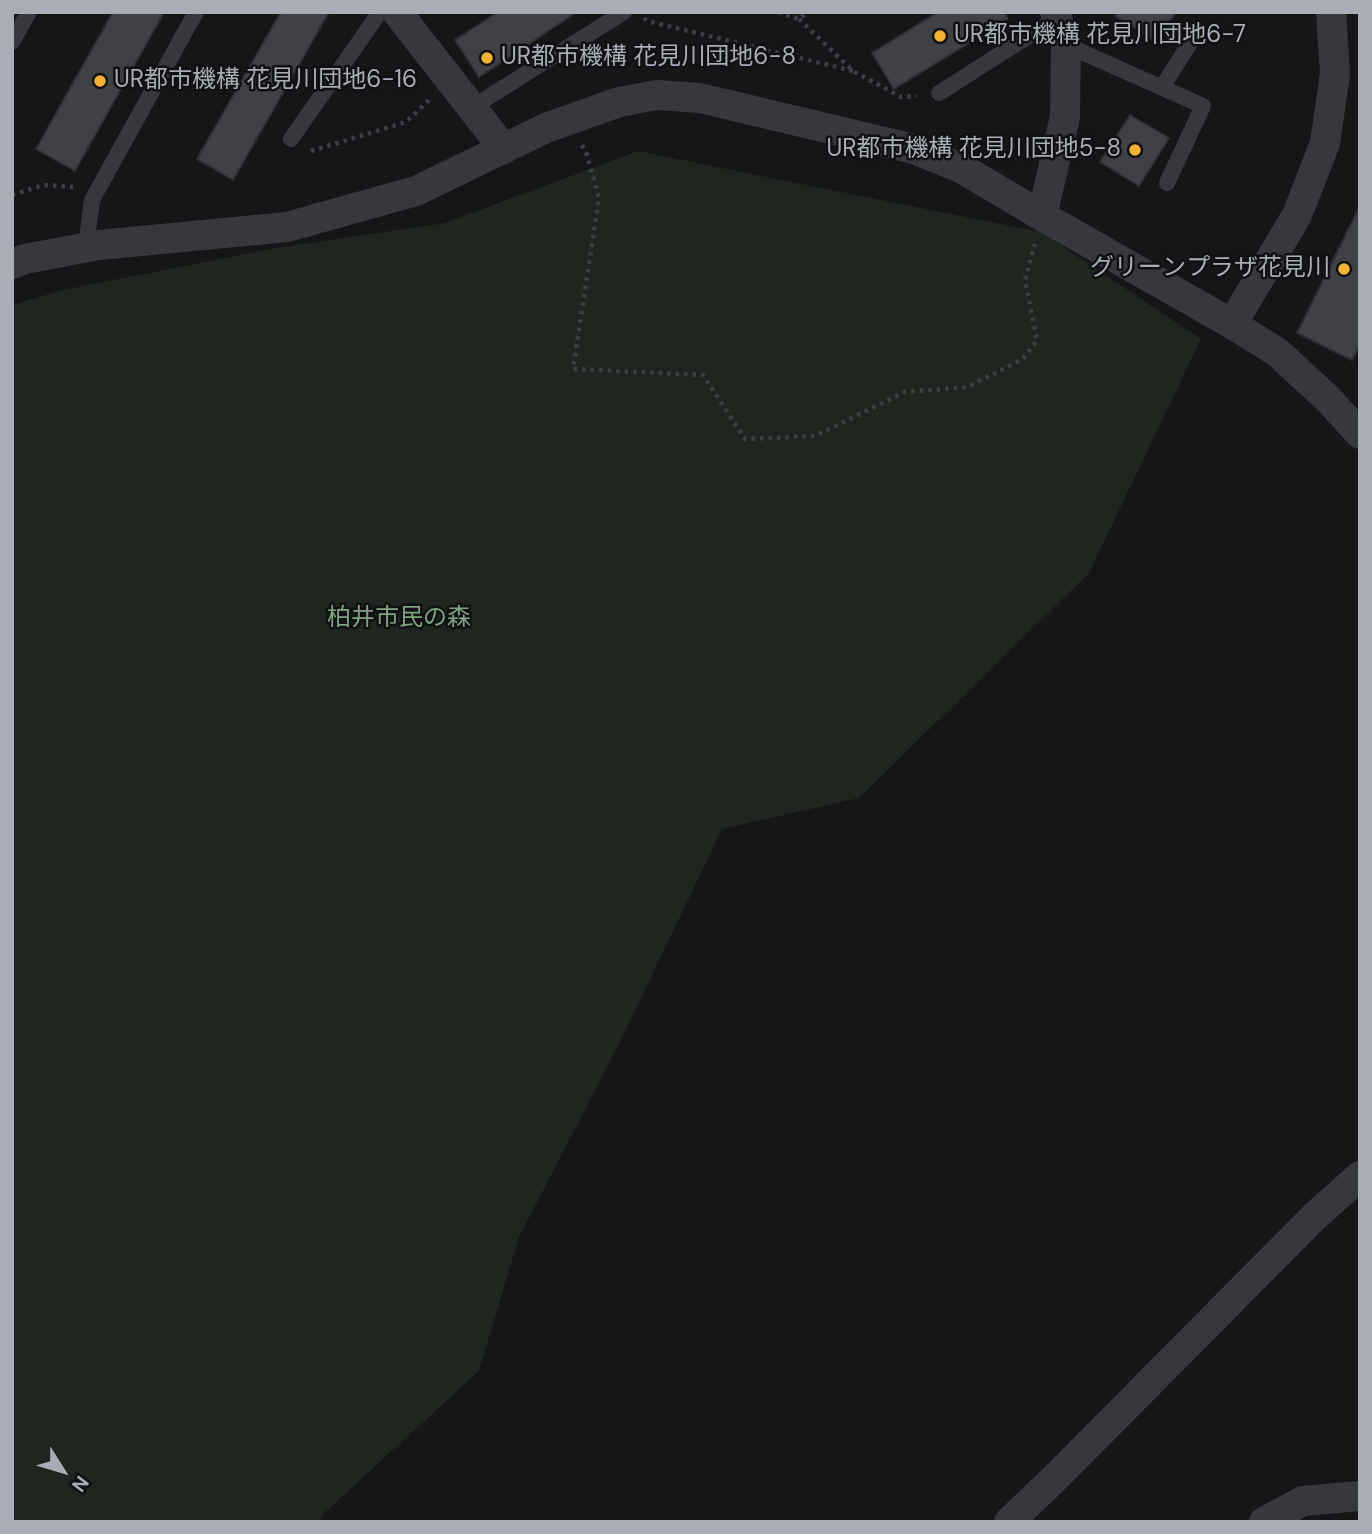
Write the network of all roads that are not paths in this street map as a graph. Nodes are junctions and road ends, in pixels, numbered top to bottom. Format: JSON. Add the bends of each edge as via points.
{"nodes":[{"id":1,"x":29,"y":12,"type":"edge"},
{"id":2,"x":196,"y":12,"type":"edge"},
{"id":3,"x":380,"y":12,"type":"edge"},
{"id":4,"x":397,"y":12,"type":"edge"},
{"id":5,"x":624,"y":12,"type":"edge"},
{"id":6,"x":1331,"y":12,"type":"edge"},
{"id":7,"x":1059,"y":25,"type":"edge"},
{"id":8,"x":1198,"y":31,"type":"dead end"},
{"id":9,"x":12,"y":41,"type":"edge"},
{"id":10,"x":1162,"y":87,"type":"junction"},
{"id":11,"x":939,"y":93,"type":"road end"},
{"id":12,"x":471,"y":108,"type":"junction"},
{"id":13,"x":291,"y":139,"type":"dead end"},
{"id":14,"x":503,"y":149,"type":"junction"},
{"id":15,"x":1167,"y":183,"type":"dead end"},
{"id":16,"x":1042,"y":216,"type":"junction"},
{"id":17,"x":86,"y":247,"type":"junction"},
{"id":18,"x":12,"y":264,"type":"edge"},
{"id":19,"x":1232,"y":324,"type":"junction"},
{"id":20,"x":1360,"y":434,"type":"edge"},
{"id":21,"x":1360,"y":1175,"type":"edge"},
{"id":22,"x":1360,"y":1496,"type":"edge"},
{"id":23,"x":1009,"y":1522,"type":"edge"},
{"id":24,"x":1264,"y":1522,"type":"edge"}],
"edges":[{"from":1,"to":9,"type":"lane"},
{"from":2,"to":17,"type":"lane","via":[[92,200]]},
{"from":3,"to":13,"type":"lane"},
{"from":4,"to":12,"type":"street"},
{"from":5,"to":12,"type":"lane"},
{"from":6,"to":19,"type":"street","via":[[1335,74],[1325,143],[1297,215]]},
{"from":7,"to":10,"type":"lane"},
{"from":7,"to":11,"type":"lane"},
{"from":7,"to":16,"type":"street","via":[[1065,117]]},
{"from":8,"to":10,"type":"lane"},
{"from":10,"to":15,"type":"lane","via":[[1203,106]]},
{"from":12,"to":14,"type":"street"},
{"from":14,"to":16,"type":"street","via":[[619,102],[657,95],[700,98],[914,149],[961,168]]},
{"from":14,"to":17,"type":"street","via":[[416,191],[287,227]]},
{"from":16,"to":19,"type":"street"},
{"from":17,"to":18,"type":"street"},
{"from":19,"to":20,"type":"street","via":[[1277,352]]},
{"from":21,"to":23,"type":"street"},
{"from":22,"to":24,"type":"street","via":[[1303,1501]]}]}
